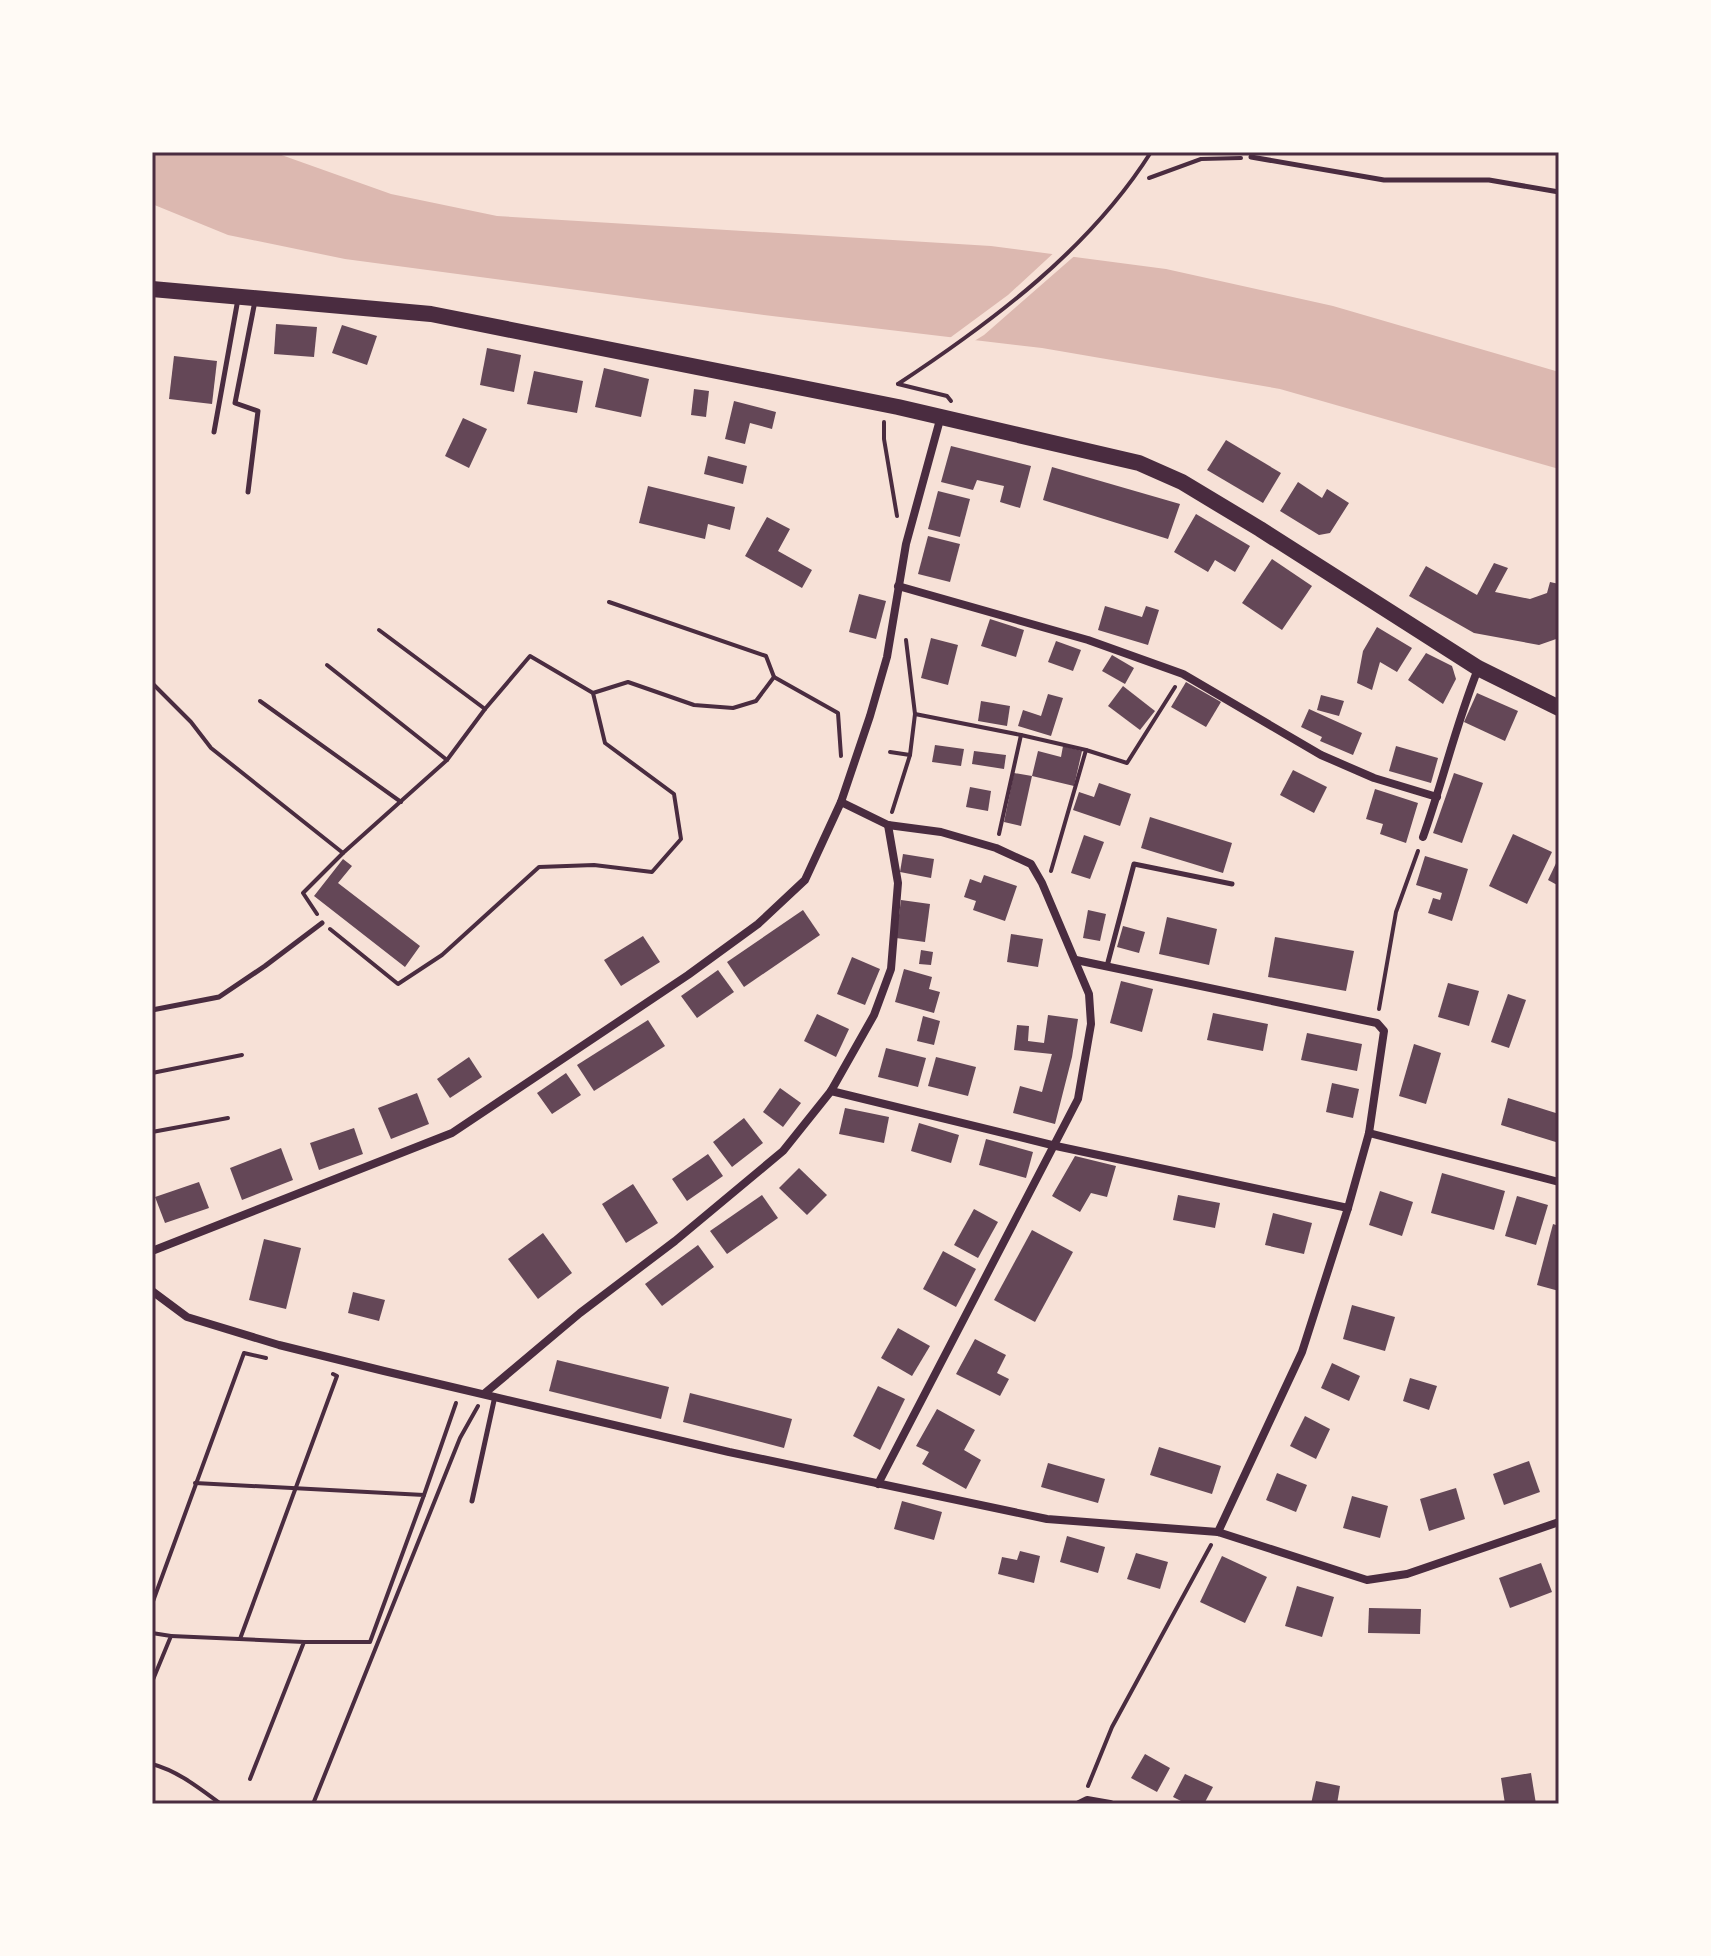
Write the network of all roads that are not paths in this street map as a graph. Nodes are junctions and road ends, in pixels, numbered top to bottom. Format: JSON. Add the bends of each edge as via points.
{"nodes":[{"id":1,"x":1251,"y":157,"type":"road end"},
{"id":2,"x":1559,"y":192,"type":"edge"},
{"id":3,"x":152,"y":289,"type":"edge"},
{"id":4,"x":238,"y":298,"type":"junction"},
{"id":5,"x":256,"y":300,"type":"junction"},
{"id":6,"x":941,"y":416,"type":"junction"},
{"id":7,"x":214,"y":432,"type":"dead end"},
{"id":8,"x":248,"y":492,"type":"dead end"},
{"id":9,"x":898,"y":586,"type":"junction"},
{"id":10,"x":1478,"y":668,"type":"junction"},
{"id":11,"x":1559,"y":708,"type":"edge"},
{"id":12,"x":1437,"y":797,"type":"junction"},
{"id":13,"x":841,"y":802,"type":"junction"},
{"id":14,"x":888,"y":825,"type":"junction"},
{"id":15,"x":1423,"y":837,"type":"road end"},
{"id":16,"x":1232,"y":884,"type":"dead end"},
{"id":17,"x":322,"y":923,"type":"road end"},
{"id":18,"x":1076,"y":960,"type":"junction"},
{"id":19,"x":1107,"y":967,"type":"junction"},
{"id":20,"x":152,"y":1010,"type":"edge"},
{"id":21,"x":831,"y":1091,"type":"junction"},
{"id":22,"x":1369,"y":1133,"type":"junction"},
{"id":23,"x":1056,"y":1146,"type":"junction"},
{"id":24,"x":1559,"y":1182,"type":"edge"},
{"id":25,"x":1348,"y":1208,"type":"junction"},
{"id":26,"x":152,"y":1251,"type":"edge"},
{"id":27,"x":152,"y":1291,"type":"edge"},
{"id":28,"x":490,"y":1394,"type":"junction"},
{"id":29,"x":878,"y":1484,"type":"junction"},
{"id":30,"x":472,"y":1501,"type":"dead end"},
{"id":31,"x":1559,"y":1522,"type":"edge"},
{"id":32,"x":1218,"y":1532,"type":"junction"},
{"id":33,"x":1083,"y":1802,"type":"edge"},
{"id":34,"x":1110,"y":1804,"type":"edge"}],
"edges":[{"from":1,"to":2,"type":"lane","via":[[1384,180],[1489,180]]},
{"from":3,"to":4,"type":"main road"},
{"from":4,"to":5,"type":"main road"},
{"from":4,"to":7,"type":"lane"},
{"from":5,"to":6,"type":"main road","via":[[431,314]]},
{"from":5,"to":8,"type":"lane","via":[[235,403],[258,411]]},
{"from":6,"to":9,"type":"street"},
{"from":6,"to":10,"type":"main road","via":[[1139,463],[1182,482]]},
{"from":9,"to":12,"type":"street","via":[[1088,640],[1183,674],[1321,755]]},
{"from":9,"to":13,"type":"street","via":[[887,657]]},
{"from":10,"to":11,"type":"main road"},
{"from":10,"to":12,"type":"street"},
{"from":12,"to":15,"type":"street"},
{"from":13,"to":14,"type":"street"},
{"from":13,"to":26,"type":"street","via":[[805,880],[758,924],[452,1133]]},
{"from":14,"to":18,"type":"street","via":[[941,832],[1031,864]]},
{"from":14,"to":21,"type":"street","via":[[898,883],[891,969],[874,1015]]},
{"from":16,"to":19,"type":"lane","via":[[1134,864]]},
{"from":17,"to":20,"type":"lane","via":[[219,997]]},
{"from":18,"to":19,"type":"street"},
{"from":18,"to":23,"type":"street","via":[[1089,994],[1091,1024],[1078,1099]]},
{"from":19,"to":22,"type":"street","via":[[1377,1023],[1384,1031]]},
{"from":21,"to":23,"type":"street"},
{"from":21,"to":28,"type":"street","via":[[783,1151],[580,1313]]},
{"from":22,"to":24,"type":"street"},
{"from":22,"to":25,"type":"street"},
{"from":23,"to":25,"type":"street"},
{"from":23,"to":29,"type":"street"},
{"from":25,"to":32,"type":"street","via":[[1302,1352]]},
{"from":27,"to":28,"type":"street","via":[[187,1317],[279,1345]]},
{"from":28,"to":29,"type":"street"},
{"from":28,"to":30,"type":"lane"},
{"from":29,"to":32,"type":"street","via":[[1047,1519]]},
{"from":31,"to":32,"type":"street","via":[[1407,1574],[1367,1580]]},
{"from":33,"to":34,"type":"street"}]}
